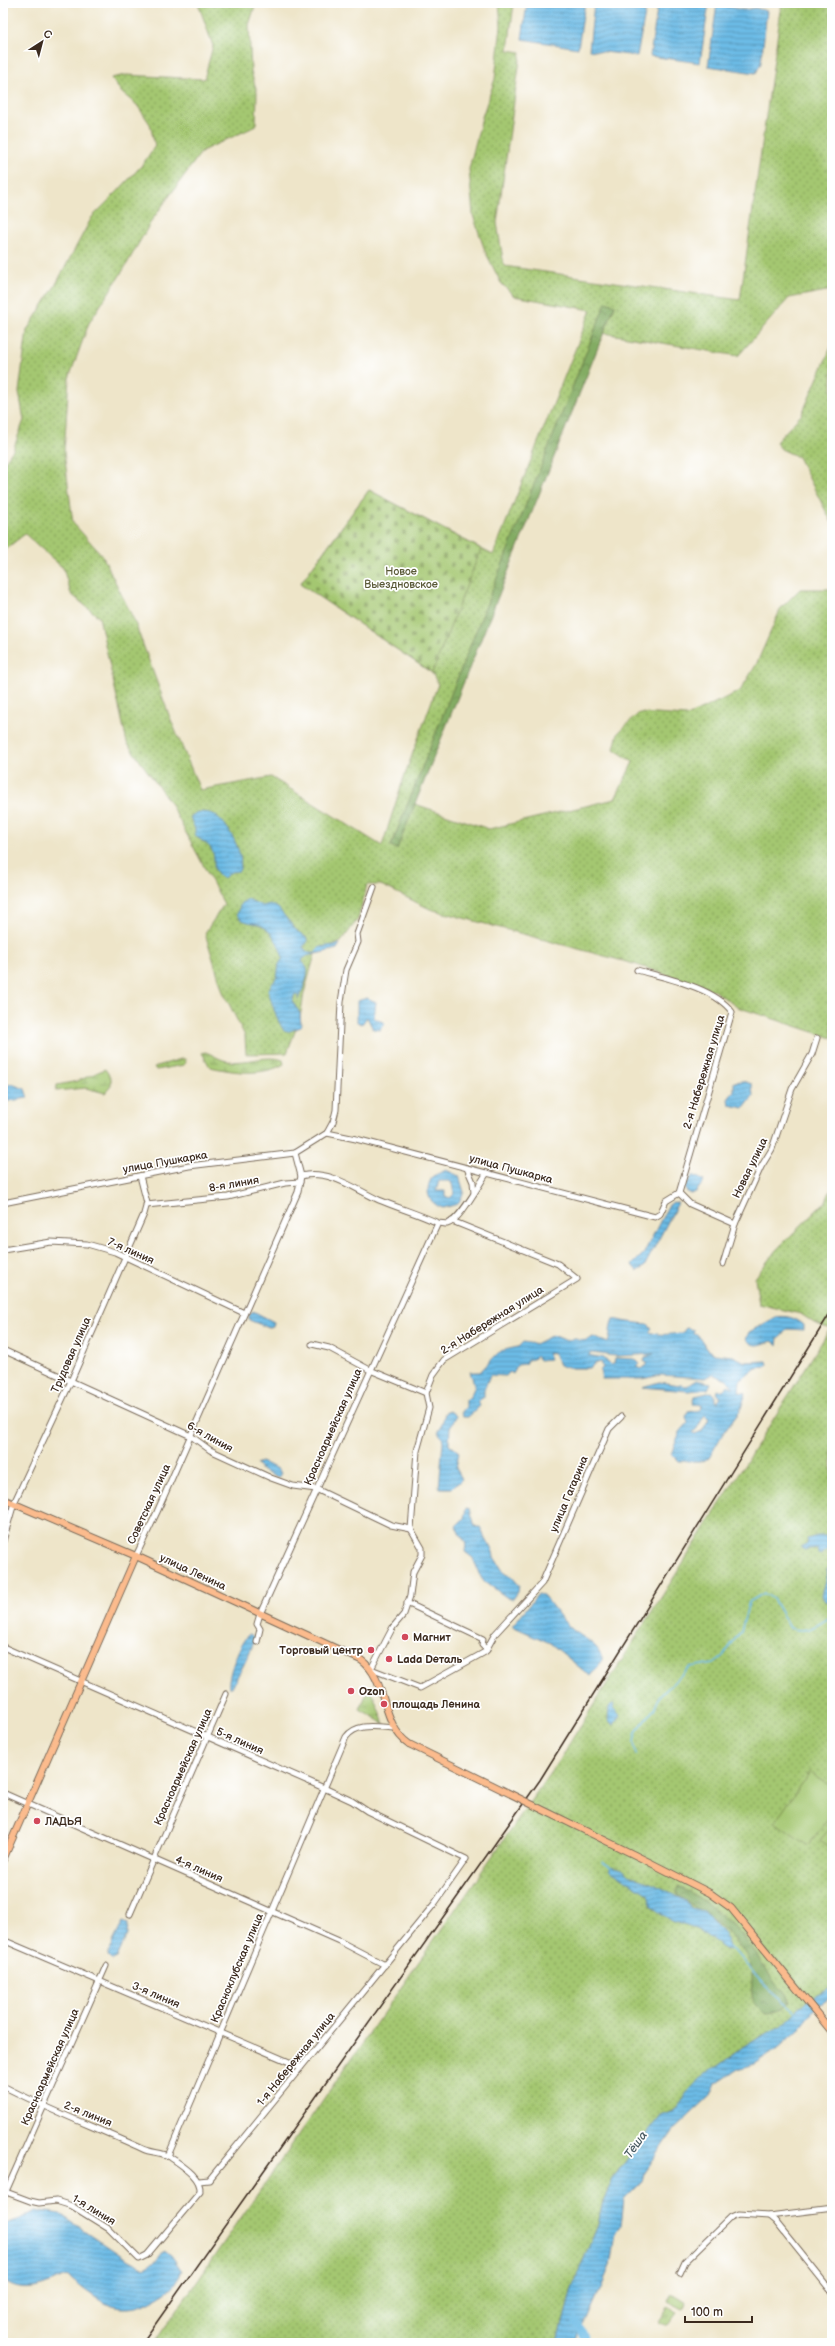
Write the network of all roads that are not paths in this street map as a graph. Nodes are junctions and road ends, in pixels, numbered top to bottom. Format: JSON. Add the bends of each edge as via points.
{"nodes":[{"id":1,"x":374,"y":887,"type":"dead end"},
{"id":2,"x":637,"y":970,"type":"dead end"},
{"id":3,"x":817,"y":1038,"type":"dead end"},
{"id":4,"x":327,"y":1133,"type":"junction"},
{"id":5,"x":295,"y":1153,"type":"junction"},
{"id":6,"x":468,"y":1168,"type":"junction"},
{"id":7,"x":487,"y":1173,"type":"junction"},
{"id":8,"x":140,"y":1176,"type":"junction"},
{"id":9,"x":301,"y":1176,"type":"junction"},
{"id":10,"x":300,"y":1182,"type":"junction"},
{"id":11,"x":679,"y":1193,"type":"junction"},
{"id":12,"x":474,"y":1194,"type":"junction"},
{"id":13,"x":3,"y":1203,"type":"edge"},
{"id":14,"x":146,"y":1205,"type":"junction"},
{"id":15,"x":452,"y":1221,"type":"junction"},
{"id":16,"x":438,"y":1222,"type":"junction"},
{"id":17,"x":735,"y":1224,"type":"junction"},
{"id":18,"x":3,"y":1250,"type":"edge"},
{"id":19,"x":125,"y":1257,"type":"junction"},
{"id":20,"x":722,"y":1264,"type":"dead end"},
{"id":21,"x":244,"y":1313,"type":"junction"},
{"id":22,"x":312,"y":1344,"type":"dead end"},
{"id":23,"x":3,"y":1350,"type":"edge"},
{"id":24,"x":370,"y":1370,"type":"junction"},
{"id":25,"x":71,"y":1381,"type":"junction"},
{"id":26,"x":426,"y":1393,"type":"junction"},
{"id":27,"x":621,"y":1417,"type":"dead end"},
{"id":28,"x":191,"y":1436,"type":"junction"},
{"id":29,"x":316,"y":1489,"type":"junction"},
{"id":30,"x":3,"y":1498,"type":"edge"},
{"id":31,"x":14,"y":1504,"type":"junction"},
{"id":32,"x":411,"y":1529,"type":"junction"},
{"id":33,"x":3,"y":1541,"type":"edge"},
{"id":34,"x":136,"y":1556,"type":"junction"},
{"id":35,"x":407,"y":1603,"type":"junction"},
{"id":36,"x":260,"y":1614,"type":"junction"},
{"id":37,"x":257,"y":1642,"type":"dead end"},
{"id":38,"x":3,"y":1647,"type":"edge"},
{"id":39,"x":487,"y":1650,"type":"junction"},
{"id":40,"x":371,"y":1669,"type":"junction"},
{"id":41,"x":81,"y":1680,"type":"junction"},
{"id":42,"x":226,"y":1694,"type":"dead end"},
{"id":43,"x":394,"y":1728,"type":"junction"},
{"id":44,"x":207,"y":1738,"type":"junction"},
{"id":45,"x":324,"y":1788,"type":"junction"},
{"id":46,"x":3,"y":1793,"type":"edge"},
{"id":47,"x":28,"y":1804,"type":"junction"},
{"id":48,"x":153,"y":1859,"type":"junction"},
{"id":49,"x":466,"y":1859,"type":"joint"},
{"id":50,"x":3,"y":1860,"type":"edge"},
{"id":51,"x":272,"y":1912,"type":"junction"},
{"id":52,"x":130,"y":1914,"type":"dead end"},
{"id":53,"x":3,"y":1940,"type":"edge"},
{"id":54,"x":385,"y":1965,"type":"junction"},
{"id":55,"x":106,"y":1966,"type":"dead end"},
{"id":56,"x":99,"y":1982,"type":"junction"},
{"id":57,"x":832,"y":2032,"type":"edge"},
{"id":58,"x":220,"y":2034,"type":"junction"},
{"id":59,"x":301,"y":2067,"type":"junction"},
{"id":60,"x":3,"y":2086,"type":"edge"},
{"id":61,"x":44,"y":2105,"type":"junction"},
{"id":62,"x":168,"y":2156,"type":"junction"},
{"id":63,"x":199,"y":2181,"type":"junction"},
{"id":64,"x":6,"y":2192,"type":"junction"},
{"id":65,"x":3,"y":2198,"type":"edge"},
{"id":66,"x":832,"y":2208,"type":"edge"},
{"id":67,"x":769,"y":2216,"type":"junction"},
{"id":68,"x":680,"y":2273,"type":"dead end"},
{"id":69,"x":832,"y":2292,"type":"edge"}],
"edges":[{"from":1,"to":4,"type":"street","via":[[357,934],[358,942],[346,970],[341,1002],[336,1110]]},
{"from":2,"to":11,"type":"street","name":"2-я Набережная улица","via":[[696,988],[728,1006],[732,1012]]},
{"from":3,"to":17,"type":"street","name":"Новая улица","via":[[812,1054],[792,1089],[772,1149]]},
{"from":4,"to":5,"type":"street","name":"улица Пушкарка"},
{"from":4,"to":6,"type":"street","name":"улица Пушкарка"},
{"from":5,"to":8,"type":"street","name":"улица Пушкарка","via":[[189,1166]]},
{"from":5,"to":9,"type":"street","name":"Советская улица"},
{"from":6,"to":7,"type":"street","name":"улица Пушкарка"},
{"from":6,"to":12,"type":"street"},
{"from":7,"to":11,"type":"street","name":"улица Пушкарка","via":[[655,1217],[660,1214],[666,1201]]},
{"from":7,"to":12,"type":"street"},
{"from":8,"to":13,"type":"street","name":"улица Пушкарка"},
{"from":8,"to":14,"type":"street"},
{"from":9,"to":10,"type":"street","name":"Советская улица"},
{"from":9,"to":16,"type":"street","via":[[312,1173],[332,1178],[379,1200]]},
{"from":10,"to":14,"type":"street","name":"8-я линия","via":[[284,1183],[228,1197]]},
{"from":10,"to":21,"type":"street","name":"Советская улица","via":[[298,1192]]},
{"from":11,"to":17,"type":"street","via":[[690,1204]]},
{"from":12,"to":15,"type":"street"},
{"from":14,"to":19,"type":"street","name":"Трудовая улица"},
{"from":15,"to":16,"type":"street","via":[[447,1224]]},
{"from":15,"to":26,"type":"street","name":"2-я Набережная улица","via":[[558,1264],[577,1279],[444,1360],[433,1375]]},
{"from":16,"to":24,"type":"street","name":"Красноармейская улица"},
{"from":17,"to":20,"type":"street","name":"Новая улица"},
{"from":18,"to":19,"type":"street","name":"7-я линия","via":[[64,1242],[87,1244]]},
{"from":19,"to":21,"type":"street","name":"7-я линия"},
{"from":19,"to":25,"type":"street","name":"Трудовая улица"},
{"from":21,"to":28,"type":"street","name":"Советская улица"},
{"from":22,"to":24,"type":"street","via":[[329,1348]]},
{"from":23,"to":25,"type":"street","name":"6-я линия"},
{"from":24,"to":26,"type":"street"},
{"from":24,"to":29,"type":"street","name":"Красноармейская улица"},
{"from":25,"to":28,"type":"street","name":"6-я линия"},
{"from":25,"to":31,"type":"street","name":"Трудовая улица"},
{"from":26,"to":32,"type":"street","name":"2-я Набережная улица","via":[[429,1408],[418,1451]]},
{"from":27,"to":39,"type":"street","name":"улица Гагарина","via":[[609,1429],[542,1583],[496,1634]]},
{"from":28,"to":29,"type":"street","name":"6-я линия","via":[[210,1450],[271,1478],[293,1486]]},
{"from":28,"to":34,"type":"street","name":"Советская улица"},
{"from":29,"to":32,"type":"street","name":"6-я линия","via":[[390,1526]]},
{"from":29,"to":36,"type":"street","name":"Красноармейская улица"},
{"from":30,"to":31,"type":"main road","name":"улица Ленина"},
{"from":31,"to":33,"type":"street","name":"Трудовая улица"},
{"from":31,"to":34,"type":"main road","name":"улица Ленина"},
{"from":32,"to":35,"type":"street","via":[[422,1548],[422,1555],[413,1572]]},
{"from":34,"to":36,"type":"main road","name":"улица Ленина"},
{"from":34,"to":41,"type":"main road","name":"Советская улица"},
{"from":35,"to":39,"type":"street","via":[[483,1639],[482,1645]]},
{"from":35,"to":40,"type":"street","via":[[404,1614],[393,1627]]},
{"from":36,"to":37,"type":"street","name":"Красноармейская улица"},
{"from":36,"to":40,"type":"main road","name":"улица Ленина","via":[[361,1660]]},
{"from":38,"to":41,"type":"street","name":"5-я линия"},
{"from":39,"to":40,"type":"street","via":[[420,1688]]},
{"from":40,"to":43,"type":"main road"},
{"from":41,"to":44,"type":"street","name":"5-я линия"},
{"from":41,"to":47,"type":"main road","name":"Советская улица"},
{"from":42,"to":44,"type":"street","name":"Красноармейская улица"},
{"from":43,"to":45,"type":"street","name":"Красноклубская улица","via":[[362,1727],[350,1732]]},
{"from":43,"to":57,"type":"main road","bridge":true,"via":[[401,1739],[409,1744],[710,1893],[730,1908]]},
{"from":44,"to":45,"type":"street","name":"5-я линия"},
{"from":44,"to":48,"type":"street","name":"Красноармейская улица"},
{"from":45,"to":49,"type":"street","name":"5-я линия"},
{"from":45,"to":51,"type":"street","name":"Красноклубская улица"},
{"from":46,"to":47,"type":"street","name":"4-я линия"},
{"from":47,"to":48,"type":"street","name":"4-я линия"},
{"from":47,"to":50,"type":"main road","name":"Советская улица"},
{"from":48,"to":51,"type":"street","name":"4-я линия"},
{"from":48,"to":52,"type":"street","name":"Красноармейская улица"},
{"from":49,"to":54,"type":"street","name":"1-я Набережная улица","via":[[435,1903]]},
{"from":51,"to":54,"type":"street","name":"4-я линия","via":[[339,1941]]},
{"from":51,"to":58,"type":"street","name":"Красноклубская улица"},
{"from":53,"to":56,"type":"street","name":"3-я линия"},
{"from":54,"to":59,"type":"street","name":"1-я Набережная улица"},
{"from":55,"to":56,"type":"street","name":"Красноармейская улица"},
{"from":56,"to":58,"type":"street","name":"3-я линия"},
{"from":56,"to":61,"type":"street","name":"Красноармейская улица"},
{"from":58,"to":59,"type":"street","name":"3-я линия"},
{"from":58,"to":62,"type":"street","name":"Красноклубская улица"},
{"from":59,"to":63,"type":"street","name":"1-я Набережная улица","via":[[209,2180]]},
{"from":60,"to":61,"type":"street","name":"2-я линия"},
{"from":61,"to":62,"type":"street","name":"2-я линия","via":[[152,2153]]},
{"from":61,"to":64,"type":"street","name":"Красноармейская улица"},
{"from":62,"to":63,"type":"street"},
{"from":63,"to":64,"type":"street","name":"1-я линия","via":[[200,2192],[147,2255],[139,2259],[109,2229],[72,2206],[56,2201],[30,2201]]},
{"from":64,"to":65,"type":"street","name":"Красноармейская улица"},
{"from":66,"to":67,"type":"street"},
{"from":67,"to":68,"type":"street","via":[[738,2214],[732,2217],[685,2262]]},
{"from":67,"to":69,"type":"street"}]}
